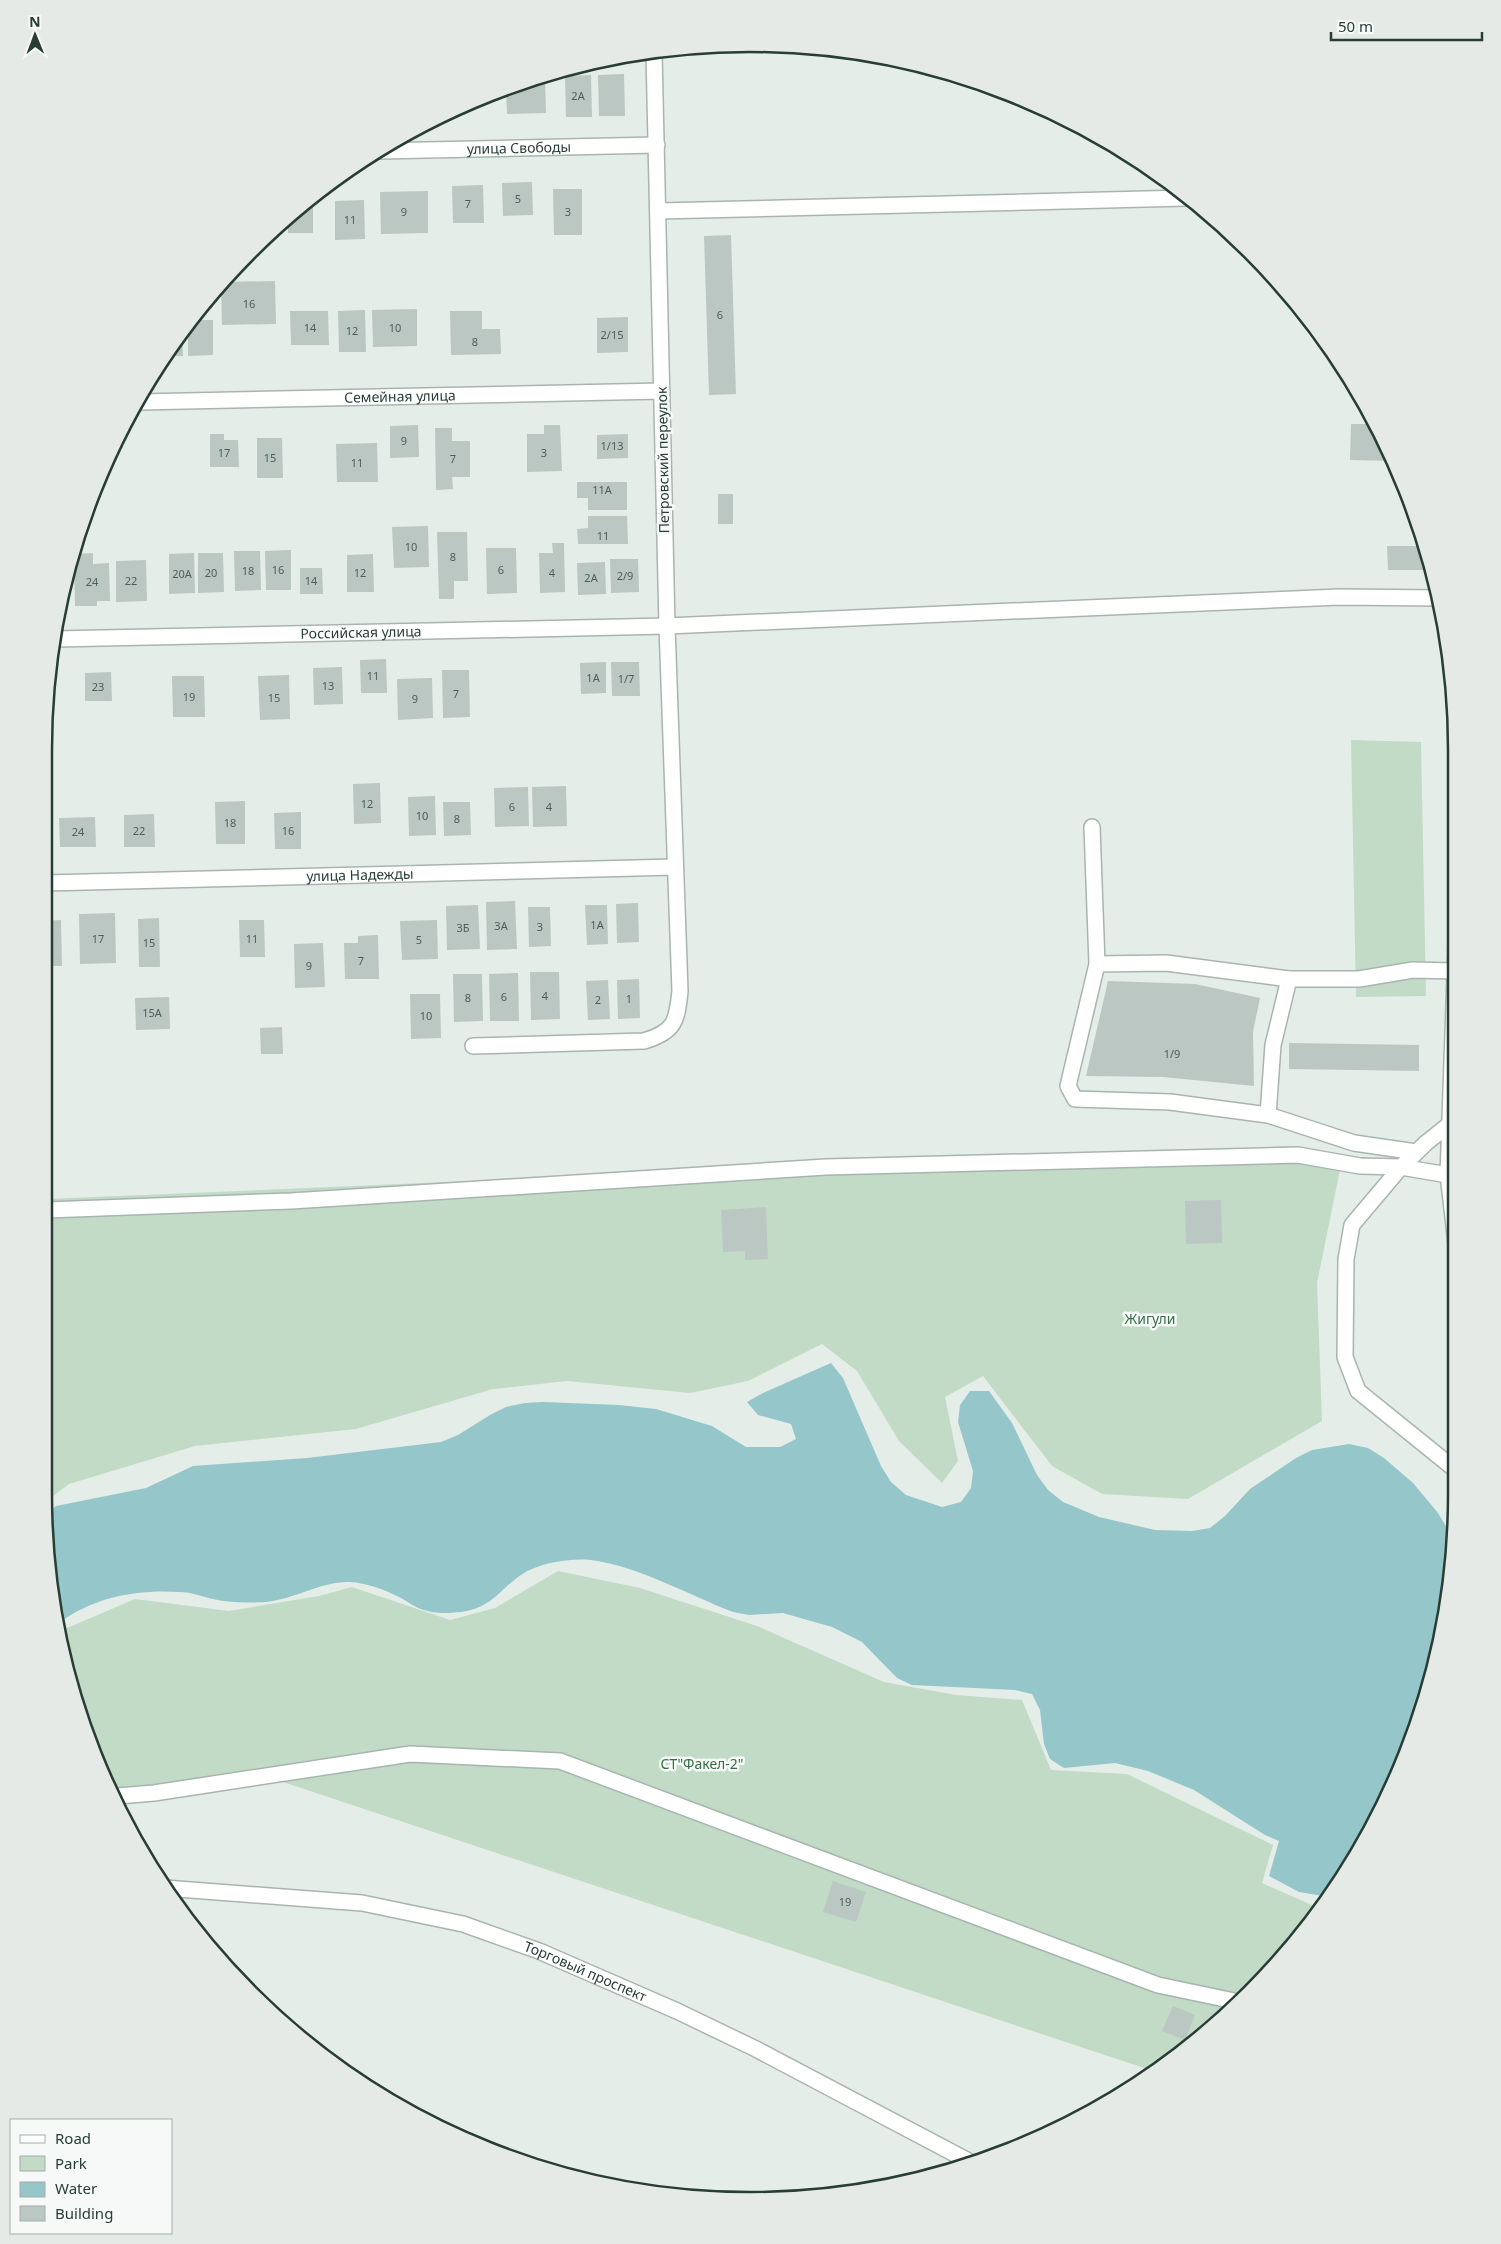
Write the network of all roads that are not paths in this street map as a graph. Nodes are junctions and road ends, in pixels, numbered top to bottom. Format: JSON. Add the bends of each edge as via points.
{"nodes":[{"id":1,"x":654,"y":59,"type":"edge"},
{"id":2,"x":657,"y":146,"type":"junction"},
{"id":3,"x":394,"y":151,"type":"edge"},
{"id":4,"x":1177,"y":198,"type":"edge"},
{"id":5,"x":658,"y":211,"type":"junction"},
{"id":6,"x":662,"y":391,"type":"junction"},
{"id":7,"x":146,"y":402,"type":"edge"},
{"id":8,"x":1431,"y":598,"type":"edge"},
{"id":9,"x":667,"y":626,"type":"junction"},
{"id":10,"x":62,"y":639,"type":"edge"},
{"id":11,"x":1092,"y":827,"type":"dead end"},
{"id":12,"x":675,"y":867,"type":"junction"},
{"id":13,"x":52,"y":883,"type":"edge"},
{"id":14,"x":1097,"y":964,"type":"junction"},
{"id":15,"x":1448,"y":966,"type":"edge"},
{"id":16,"x":1289,"y":979,"type":"junction"},
{"id":17,"x":473,"y":1046,"type":"dead end"},
{"id":18,"x":1268,"y":1115,"type":"junction"},
{"id":19,"x":1448,"y":1125,"type":"edge"},
{"id":20,"x":1416,"y":1152,"type":"junction"},
{"id":21,"x":1401,"y":1167,"type":"junction"},
{"id":22,"x":1448,"y":1175,"type":"edge"},
{"id":23,"x":52,"y":1210,"type":"edge"},
{"id":24,"x":1448,"y":1464,"type":"edge"},
{"id":25,"x":121,"y":1796,"type":"edge"},
{"id":26,"x":176,"y":1889,"type":"edge"},
{"id":27,"x":1230,"y":2000,"type":"edge"},
{"id":28,"x":963,"y":2158,"type":"edge"}],
"edges":[{"from":1,"to":2,"type":"street","name":"Петровский переулок"},
{"from":2,"to":3,"type":"street","name":"улица Свободы"},
{"from":2,"to":5,"type":"street","name":"Петровский переулок"},
{"from":4,"to":5,"type":"street"},
{"from":5,"to":6,"type":"street","name":"Петровский переулок"},
{"from":6,"to":7,"type":"street","name":"Семейная улица"},
{"from":6,"to":9,"type":"street","name":"Петровский переулок"},
{"from":8,"to":9,"type":"street","name":"Российская улица","via":[[1339,597]]},
{"from":9,"to":10,"type":"street","name":"Российская улица"},
{"from":9,"to":12,"type":"street","name":"Петровский переулок"},
{"from":11,"to":14,"type":"street"},
{"from":12,"to":13,"type":"street","name":"улица Надежды"},
{"from":12,"to":17,"type":"street","name":"Петровский переулок","via":[[680,991],[678,1013],[671,1027],[660,1036],[644,1040]]},
{"from":14,"to":16,"type":"street","via":[[1166,963]]},
{"from":14,"to":18,"type":"street","via":[[1068,1086],[1075,1099],[1170,1102]]},
{"from":15,"to":16,"type":"street","via":[[1359,979]]},
{"from":16,"to":18,"type":"street","via":[[1273,1045]]},
{"from":18,"to":20,"type":"street","via":[[1354,1143]]},
{"from":19,"to":20,"type":"street"},
{"from":20,"to":21,"type":"street"},
{"from":21,"to":22,"type":"street"},
{"from":21,"to":23,"type":"street","via":[[1360,1166],[1298,1155],[846,1167],[291,1201]]},
{"from":21,"to":24,"type":"street","via":[[1352,1226],[1346,1259],[1345,1356],[1358,1391]]},
{"from":25,"to":27,"type":"street","via":[[410,1754],[560,1761],[1158,1985]]},
{"from":26,"to":28,"type":"street","name":"Торговый проспект","via":[[362,1903],[463,1924],[539,1951],[686,2015]]}]}
